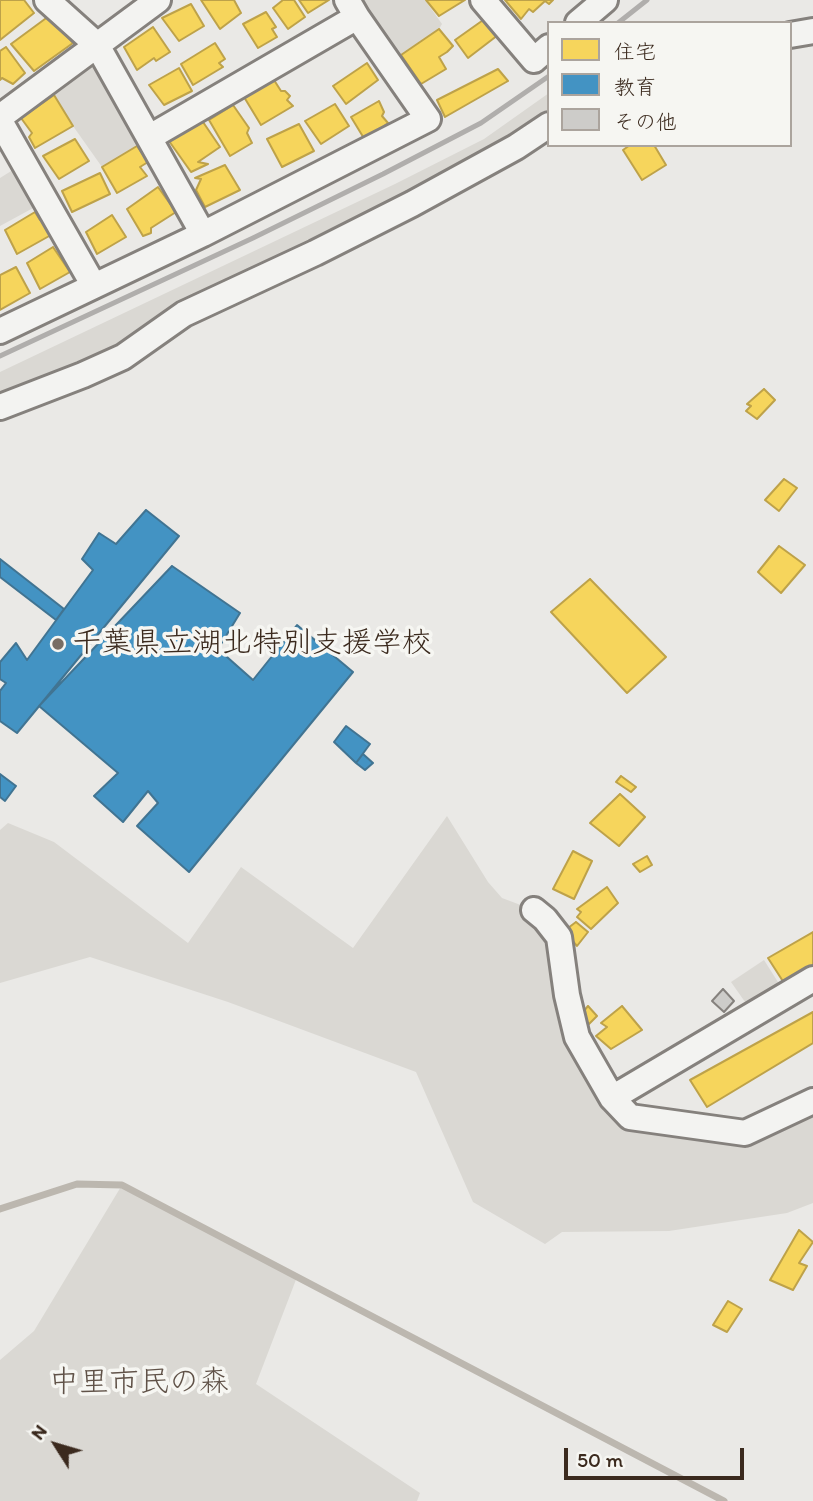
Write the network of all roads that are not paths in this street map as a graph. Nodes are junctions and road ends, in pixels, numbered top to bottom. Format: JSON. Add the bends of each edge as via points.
{"nodes":[{"id":1,"x":47,"y":0,"type":"edge"},
{"id":2,"x":158,"y":0,"type":"edge"},
{"id":3,"x":483,"y":0,"type":"edge"},
{"id":4,"x":605,"y":0,"type":"edge"},
{"id":5,"x":352,"y":8,"type":"edge"},
{"id":6,"x":580,"y":21,"type":"edge"},
{"id":7,"x":813,"y":30,"type":"edge"},
{"id":8,"x":792,"y":35,"type":"edge"},
{"id":9,"x":97,"y":45,"type":"junction"},
{"id":10,"x":547,"y":49,"type":"edge"},
{"id":11,"x":0,"y":119,"type":"edge"},
{"id":12,"x":547,"y":126,"type":"edge"},
{"id":13,"x":150,"y":137,"type":"junction"},
{"id":14,"x":203,"y":233,"type":"junction"},
{"id":15,"x":94,"y":286,"type":"junction"},
{"id":16,"x":0,"y":331,"type":"edge"},
{"id":17,"x":0,"y":407,"type":"edge"},
{"id":18,"x":534,"y":910,"type":"dead end"},
{"id":19,"x":813,"y":979,"type":"edge"},
{"id":20,"x":612,"y":1098,"type":"junction"},
{"id":21,"x":813,"y":1101,"type":"edge"}],
"edges":[{"from":1,"to":9,"type":"street"},
{"from":2,"to":9,"type":"street"},
{"from":3,"to":10,"type":"street","via":[[534,60]]},
{"from":4,"to":6,"type":"street"},
{"from":5,"to":13,"type":"street"},
{"from":5,"to":14,"type":"street","via":[[428,120]]},
{"from":7,"to":8,"type":"street"},
{"from":9,"to":11,"type":"street"},
{"from":9,"to":13,"type":"street"},
{"from":11,"to":15,"type":"street"},
{"from":12,"to":17,"type":"street","via":[[412,204],[184,314],[123,357]]},
{"from":13,"to":14,"type":"street"},
{"from":14,"to":15,"type":"street"},
{"from":15,"to":16,"type":"street"},
{"from":18,"to":20,"type":"street","via":[[559,937],[577,1037]]},
{"from":19,"to":20,"type":"street"},
{"from":20,"to":21,"type":"street","via":[[630,1117],[745,1133]]}]}
